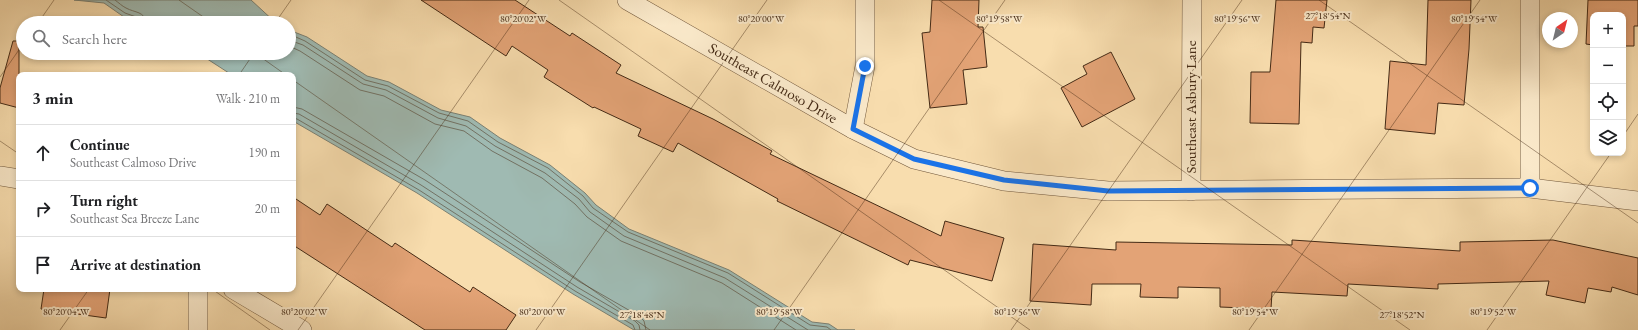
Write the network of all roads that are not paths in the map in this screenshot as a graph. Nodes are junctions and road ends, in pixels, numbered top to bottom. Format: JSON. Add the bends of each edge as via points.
{"nodes":[{"id":1,"x":627,"y":0,"type":"edge"},
{"id":2,"x":865,"y":0,"type":"edge"},
{"id":3,"x":1192,"y":0,"type":"edge"},
{"id":4,"x":1530,"y":0,"type":"edge"},
{"id":5,"x":853,"y":129,"type":"junction"},
{"id":6,"x":0,"y":176,"type":"edge"},
{"id":7,"x":16,"y":179,"type":"edge"},
{"id":8,"x":1530,"y":188,"type":"junction"},
{"id":9,"x":1191,"y":191,"type":"junction"},
{"id":10,"x":1638,"y":201,"type":"edge"},
{"id":11,"x":198,"y":292,"type":"edge"},
{"id":12,"x":238,"y":292,"type":"edge"},
{"id":13,"x":198,"y":330,"type":"edge"},
{"id":14,"x":302,"y":330,"type":"edge"}],
"edges":[{"from":1,"to":5,"type":"street","name":"Southeast Calmoso Drive"},
{"from":2,"to":5,"type":"street","via":[[865,66]]},
{"from":3,"to":9,"type":"street","name":"Southeast Asbury Lane"},
{"from":4,"to":8,"type":"street"},
{"from":5,"to":9,"type":"street","name":"Southeast Calmoso Drive","via":[[914,159],[1004,180],[1108,191]]},
{"from":6,"to":7,"type":"street"},
{"from":8,"to":9,"type":"street","name":"Southeast Calmoso Drive"},
{"from":8,"to":10,"type":"street","name":"Southeast Calmoso Drive"},
{"from":11,"to":13,"type":"street"},
{"from":12,"to":14,"type":"street"}]}
